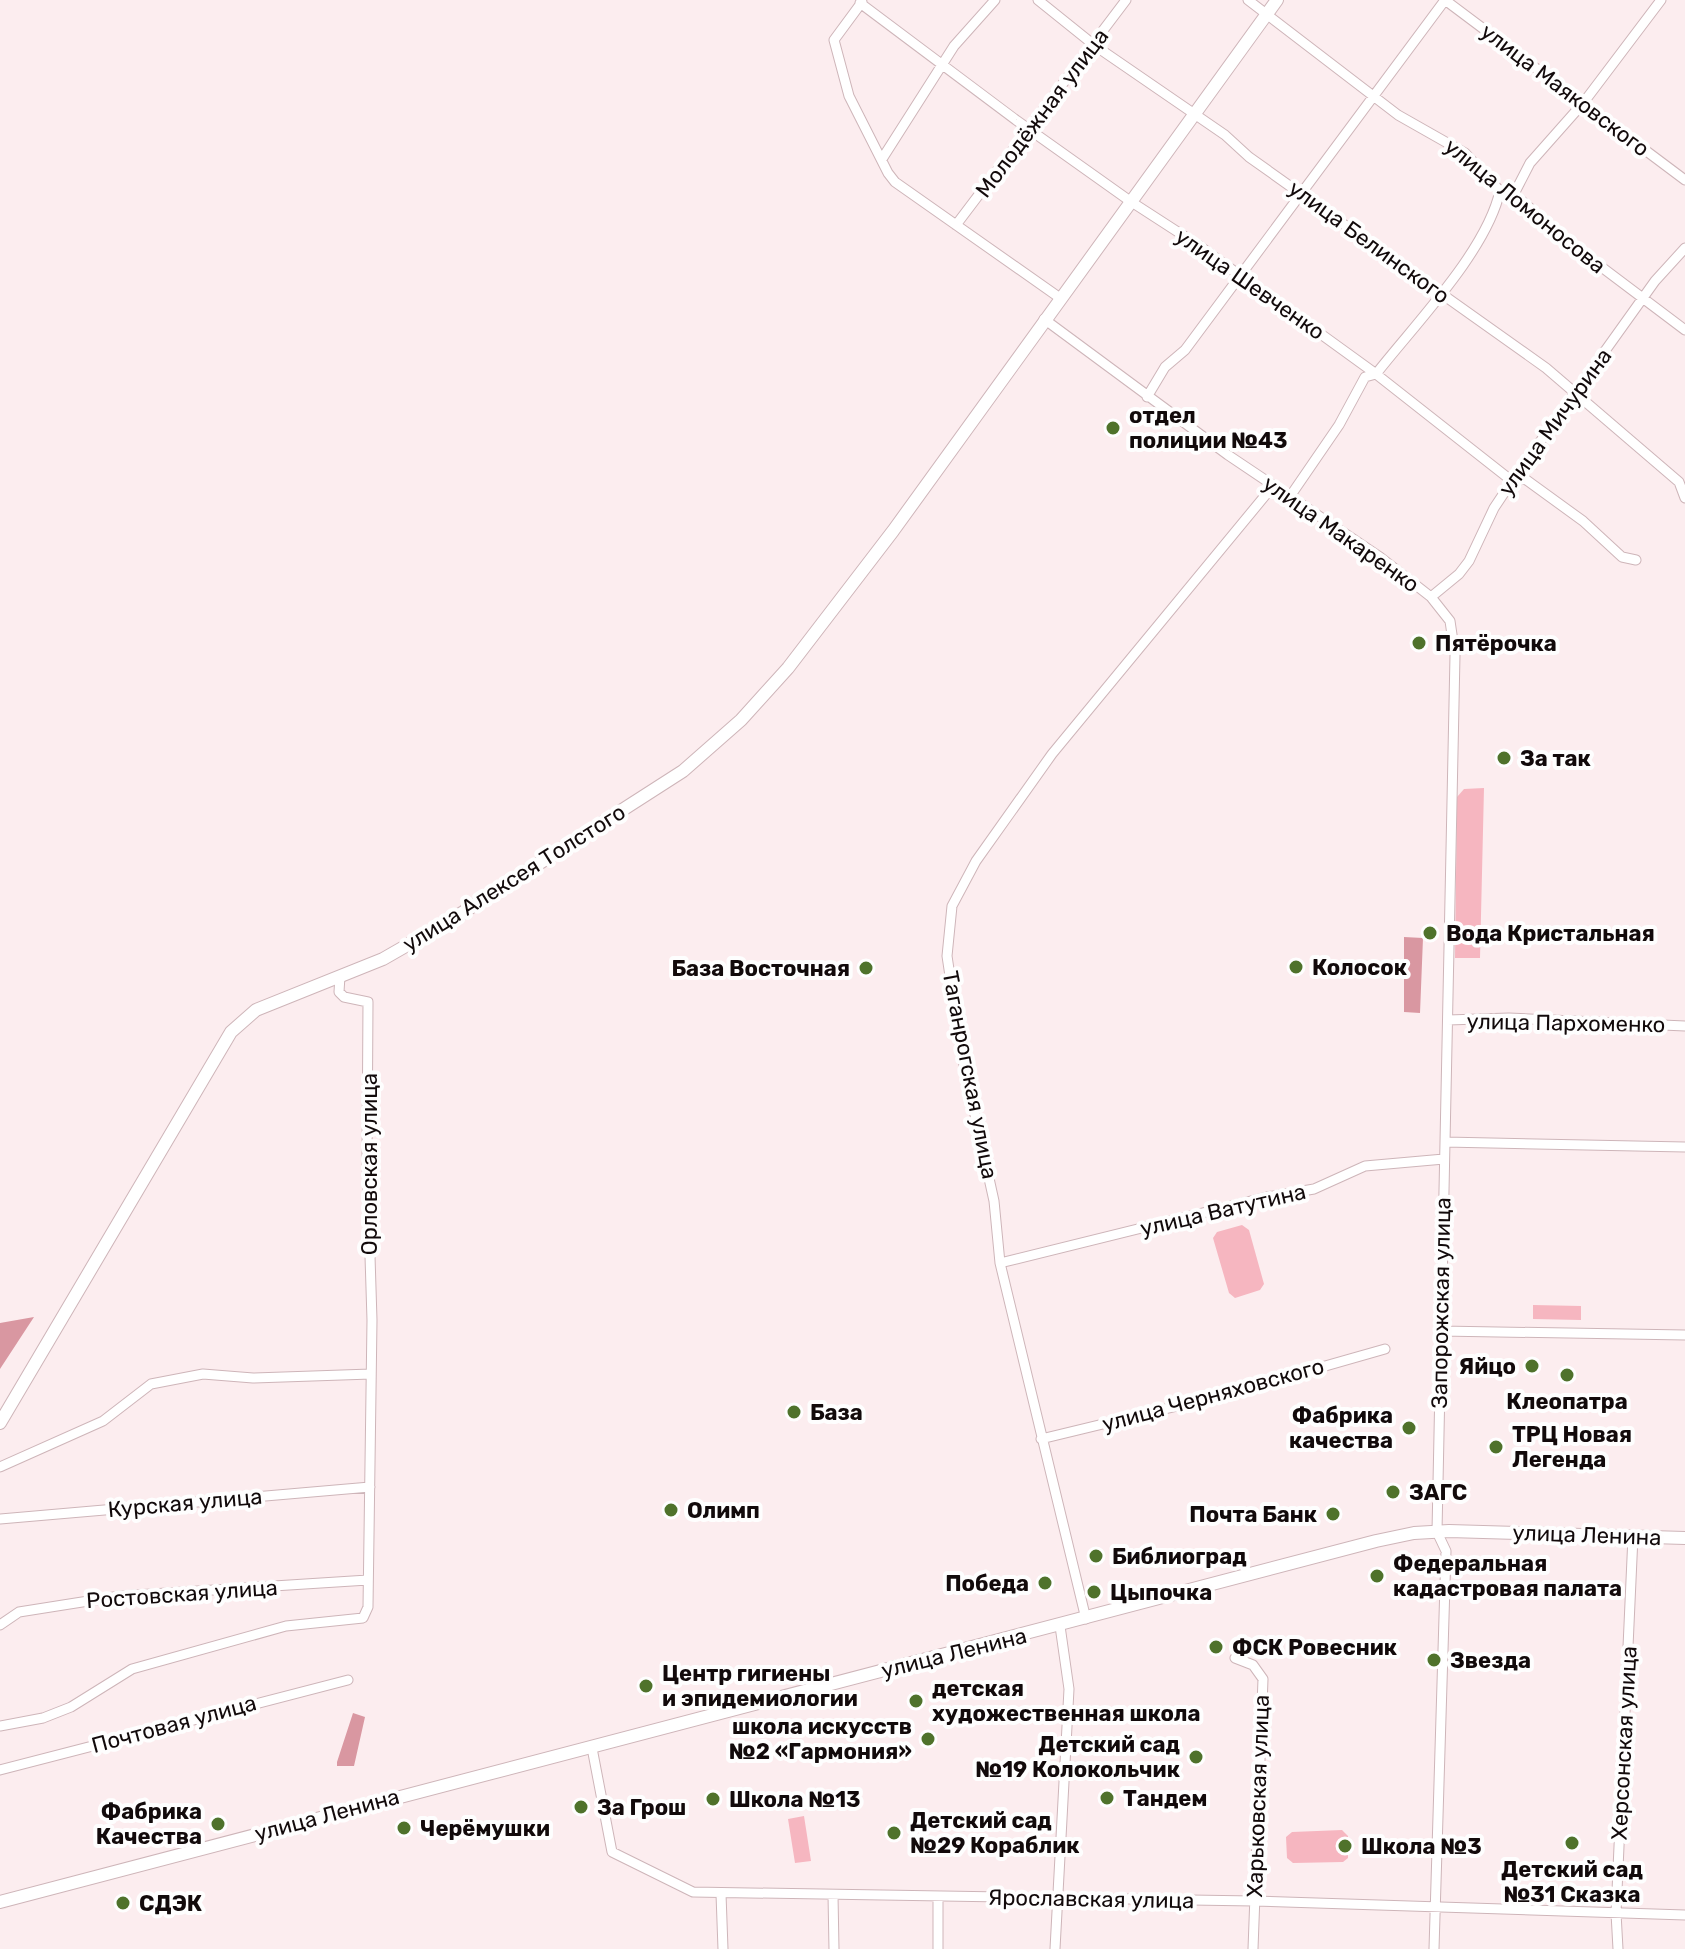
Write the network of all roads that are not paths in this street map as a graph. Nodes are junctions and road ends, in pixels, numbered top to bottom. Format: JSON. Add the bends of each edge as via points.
{"nodes":[{"id":1,"x":995,"y":0,"type":"edge"},
{"id":2,"x":1038,"y":0,"type":"edge"},
{"id":3,"x":1126,"y":0,"type":"edge"},
{"id":4,"x":1248,"y":0,"type":"edge"},
{"id":5,"x":1277,"y":0,"type":"edge"},
{"id":6,"x":1445,"y":0,"type":"edge"},
{"id":7,"x":1661,"y":0,"type":"edge"},
{"id":8,"x":862,"y":2,"type":"edge"},
{"id":9,"x":1266,"y":15,"type":"junction"},
{"id":10,"x":1094,"y":45,"type":"junction"},
{"id":11,"x":942,"y":64,"type":"junction"},
{"id":12,"x":1373,"y":94,"type":"junction"},
{"id":13,"x":1584,"y":102,"type":"junction"},
{"id":14,"x":1194,"y":115,"type":"junction"},
{"id":15,"x":1031,"y":129,"type":"junction"},
{"id":16,"x":882,"y":159,"type":"junction"},
{"id":17,"x":1685,"y":180,"type":"edge"},
{"id":18,"x":1500,"y":191,"type":"junction"},
{"id":19,"x":1302,"y":193,"type":"junction"},
{"id":20,"x":1514,"y":194,"type":"junction"},
{"id":21,"x":1130,"y":201,"type":"junction"},
{"id":22,"x":956,"y":225,"type":"junction"},
{"id":23,"x":1685,"y":248,"type":"edge"},
{"id":24,"x":1240,"y":275,"type":"junction"},
{"id":25,"x":1439,"y":293,"type":"junction"},
{"id":26,"x":1060,"y":298,"type":"junction"},
{"id":27,"x":1643,"y":300,"type":"junction"},
{"id":28,"x":1044,"y":319,"type":"junction"},
{"id":29,"x":1685,"y":330,"type":"edge"},
{"id":30,"x":1376,"y":374,"type":"junction"},
{"id":31,"x":1577,"y":391,"type":"junction"},
{"id":32,"x":1147,"y":397,"type":"junction"},
{"id":33,"x":1512,"y":481,"type":"junction"},
{"id":34,"x":1273,"y":486,"type":"junction"},
{"id":35,"x":1291,"y":495,"type":"junction"},
{"id":36,"x":1685,"y":498,"type":"edge"},
{"id":37,"x":1636,"y":560,"type":"dead end"},
{"id":38,"x":1431,"y":597,"type":"junction"},
{"id":39,"x":1455,"y":655,"type":"joint"},
{"id":40,"x":340,"y":976,"type":"junction"},
{"id":41,"x":1448,"y":1020,"type":"junction"},
{"id":42,"x":1685,"y":1026,"type":"edge"},
{"id":43,"x":1445,"y":1142,"type":"junction"},
{"id":44,"x":1685,"y":1147,"type":"edge"},
{"id":45,"x":1444,"y":1159,"type":"junction"},
{"id":46,"x":1000,"y":1263,"type":"junction"},
{"id":47,"x":1441,"y":1331,"type":"junction"},
{"id":48,"x":1685,"y":1335,"type":"edge"},
{"id":49,"x":1385,"y":1349,"type":"dead end"},
{"id":50,"x":371,"y":1374,"type":"junction"},
{"id":51,"x":0,"y":1423,"type":"edge"},
{"id":52,"x":1041,"y":1439,"type":"junction"},
{"id":53,"x":0,"y":1467,"type":"edge"},
{"id":54,"x":370,"y":1487,"type":"junction"},
{"id":55,"x":0,"y":1519,"type":"edge"},
{"id":56,"x":1437,"y":1532,"type":"junction"},
{"id":57,"x":1633,"y":1536,"type":"junction"},
{"id":58,"x":1685,"y":1538,"type":"edge"},
{"id":59,"x":368,"y":1580,"type":"junction"},
{"id":60,"x":1086,"y":1619,"type":"junction"},
{"id":61,"x":0,"y":1625,"type":"edge"},
{"id":62,"x":1060,"y":1626,"type":"junction"},
{"id":63,"x":1235,"y":1658,"type":"dead end"},
{"id":64,"x":348,"y":1680,"type":"dead end"},
{"id":65,"x":0,"y":1726,"type":"edge"},
{"id":66,"x":592,"y":1748,"type":"junction"},
{"id":67,"x":0,"y":1770,"type":"edge"},
{"id":68,"x":721,"y":1894,"type":"junction"},
{"id":69,"x":833,"y":1895,"type":"junction"},
{"id":70,"x":938,"y":1897,"type":"junction"},
{"id":71,"x":1058,"y":1897,"type":"junction"},
{"id":72,"x":1254,"y":1901,"type":"junction"},
{"id":73,"x":0,"y":1902,"type":"edge"},
{"id":74,"x":1436,"y":1909,"type":"junction"},
{"id":75,"x":1616,"y":1913,"type":"junction"},
{"id":76,"x":1685,"y":1915,"type":"edge"},
{"id":77,"x":723,"y":1949,"type":"edge"},
{"id":78,"x":834,"y":1949,"type":"edge"},
{"id":79,"x":938,"y":1949,"type":"edge"},
{"id":80,"x":1055,"y":1949,"type":"edge"},
{"id":81,"x":1253,"y":1949,"type":"edge"},
{"id":82,"x":1434,"y":1949,"type":"edge"},
{"id":83,"x":1618,"y":1949,"type":"edge"}],
"edges":[{"from":1,"to":11,"type":"street"},
{"from":2,"to":10,"type":"street","name":"улица Белинского"},
{"from":3,"to":10,"type":"street","name":"Молодёжная улица"},
{"from":4,"to":9,"type":"street","name":"улица Ломоносова"},
{"from":5,"to":9,"type":"street"},
{"from":6,"to":12,"type":"street"},
{"from":6,"to":13,"type":"street","name":"улица Маяковского"},
{"from":7,"to":13,"type":"street"},
{"from":8,"to":11,"type":"street","name":"улица Шевченко"},
{"from":8,"to":16,"type":"street","via":[[834,40],[849,96]]},
{"from":9,"to":12,"type":"street","name":"улица Ломоносова"},
{"from":9,"to":14,"type":"street"},
{"from":10,"to":14,"type":"street","name":"улица Белинского"},
{"from":10,"to":15,"type":"street","name":"Молодёжная улица"},
{"from":11,"to":15,"type":"street","name":"улица Шевченко"},
{"from":11,"to":16,"type":"street"},
{"from":12,"to":18,"type":"street","name":"улица Ломоносова","via":[[1398,115],[1465,153]]},
{"from":12,"to":19,"type":"street"},
{"from":13,"to":17,"type":"street","name":"улица Маяковского"},
{"from":13,"to":20,"type":"street","via":[[1530,163]]},
{"from":14,"to":19,"type":"street","name":"улица Белинского"},
{"from":14,"to":21,"type":"street"},
{"from":15,"to":21,"type":"street","name":"улица Шевченко"},
{"from":15,"to":22,"type":"street","name":"Молодёжная улица"},
{"from":16,"to":22,"type":"street","via":[[895,182]]},
{"from":18,"to":20,"type":"street","name":"улица Ломоносова"},
{"from":18,"to":25,"type":"street","via":[[1497,207],[1464,263]]},
{"from":19,"to":24,"type":"street"},
{"from":19,"to":25,"type":"street","name":"улица Белинского"},
{"from":20,"to":27,"type":"street","name":"улица Ломоносова"},
{"from":21,"to":24,"type":"street","name":"улица Шевченко"},
{"from":21,"to":26,"type":"street","name":"улица Алексея Толстого"},
{"from":22,"to":26,"type":"street"},
{"from":23,"to":27,"type":"street","name":"улица Мичурина"},
{"from":24,"to":30,"type":"street","name":"улица Шевченко"},
{"from":24,"to":32,"type":"street"},
{"from":25,"to":30,"type":"street"},
{"from":25,"to":31,"type":"street","name":"улица Белинского"},
{"from":26,"to":28,"type":"street","name":"улица Алексея Толстого"},
{"from":27,"to":29,"type":"street","name":"улица Ломоносова"},
{"from":27,"to":31,"type":"street","name":"улица Мичурина"},
{"from":28,"to":32,"type":"street","name":"улица Макаренко"},
{"from":28,"to":40,"type":"street","name":"улица Алексея Толстого","via":[[823,624],[741,720],[683,771],[528,872],[397,952]]},
{"from":30,"to":33,"type":"street","name":"улица Шевченко"},
{"from":30,"to":35,"type":"street","via":[[1365,377]]},
{"from":31,"to":33,"type":"street","name":"улица Мичурина"},
{"from":31,"to":36,"type":"street","name":"улица Белинского","via":[[1679,482]]},
{"from":32,"to":34,"type":"street","name":"улица Макаренко"},
{"from":33,"to":37,"type":"street","name":"улица Шевченко","via":[[1525,479],[1622,557]]},
{"from":33,"to":38,"type":"street","name":"улица Мичурина","via":[[1469,561]]},
{"from":34,"to":35,"type":"street","name":"улица Макаренко"},
{"from":34,"to":46,"type":"street","name":"Таганрогская улица","via":[[1052,754],[976,861],[952,906],[947,956],[962,1056],[994,1201]]},
{"from":35,"to":38,"type":"street","name":"улица Макаренко"},
{"from":38,"to":39,"type":"street","name":"улица Макаренко","via":[[1450,621]]},
{"from":39,"to":41,"type":"street","name":"Запорожская улица"},
{"from":40,"to":50,"type":"street","name":"Орловская улица","via":[[344,997],[368,1002]]},
{"from":40,"to":51,"type":"street","name":"улица Алексея Толстого","via":[[256,1010],[231,1032]]},
{"from":41,"to":42,"type":"street","name":"улица Пархоменко"},
{"from":41,"to":43,"type":"street","name":"Запорожская улица"},
{"from":43,"to":44,"type":"street"},
{"from":43,"to":45,"type":"street","name":"Запорожская улица"},
{"from":45,"to":46,"type":"street","name":"улица Ватутина","via":[[1365,1166],[1314,1189]]},
{"from":45,"to":47,"type":"street","name":"Запорожская улица"},
{"from":46,"to":52,"type":"street","name":"Таганрогская улица"},
{"from":47,"to":48,"type":"street"},
{"from":47,"to":56,"type":"street","name":"Запорожская улица"},
{"from":49,"to":52,"type":"street","name":"улица Черняховского"},
{"from":50,"to":53,"type":"street","via":[[203,1374],[168,1379],[151,1384],[103,1421]]},
{"from":50,"to":54,"type":"street","name":"Орловская улица"},
{"from":52,"to":60,"type":"street","name":"Таганрогская улица"},
{"from":54,"to":55,"type":"street","name":"Курская улица"},
{"from":54,"to":59,"type":"street","name":"Орловская улица"},
{"from":56,"to":57,"type":"street","name":"улица Ленина"},
{"from":56,"to":60,"type":"street","name":"улица Ленина","via":[[1376,1541]]},
{"from":56,"to":74,"type":"street","name":"Запорожская улица","via":[[1446,1551]]},
{"from":57,"to":58,"type":"street","name":"улица Ленина"},
{"from":57,"to":75,"type":"street","name":"Херсонская улица"},
{"from":59,"to":61,"type":"street","name":"Ростовская улица","via":[[120,1596],[19,1612]]},
{"from":59,"to":65,"type":"street","name":"Орловская улица","via":[[363,1618],[286,1626],[132,1669],[71,1707]]},
{"from":60,"to":62,"type":"street","name":"улица Ленина"},
{"from":62,"to":66,"type":"street","name":"улица Ленина"},
{"from":62,"to":71,"type":"street","via":[[1069,1689]]},
{"from":63,"to":72,"type":"street","name":"Харьковская улица","via":[[1253,1665],[1263,1679]]},
{"from":64,"to":67,"type":"street","name":"Почтовая улица"},
{"from":66,"to":68,"type":"street","name":"Ярославская улица","via":[[612,1852],[693,1892]]},
{"from":66,"to":73,"type":"street","name":"улица Ленина"},
{"from":68,"to":69,"type":"street","name":"Ярославская улица"},
{"from":68,"to":77,"type":"street"},
{"from":69,"to":70,"type":"street","name":"Ярославская улица"},
{"from":69,"to":78,"type":"street"},
{"from":70,"to":71,"type":"street","name":"Ярославская улица"},
{"from":70,"to":79,"type":"street"},
{"from":71,"to":72,"type":"street","name":"Ярославская улица"},
{"from":71,"to":80,"type":"street"},
{"from":72,"to":74,"type":"street","name":"Ярославская улица"},
{"from":72,"to":81,"type":"street","name":"Харьковская улица"},
{"from":74,"to":75,"type":"street","name":"Ярославская улица"},
{"from":74,"to":82,"type":"street","name":"Запорожская улица"},
{"from":75,"to":76,"type":"street","name":"Ярославская улица"},
{"from":75,"to":83,"type":"street","name":"Херсонская улица"}]}
